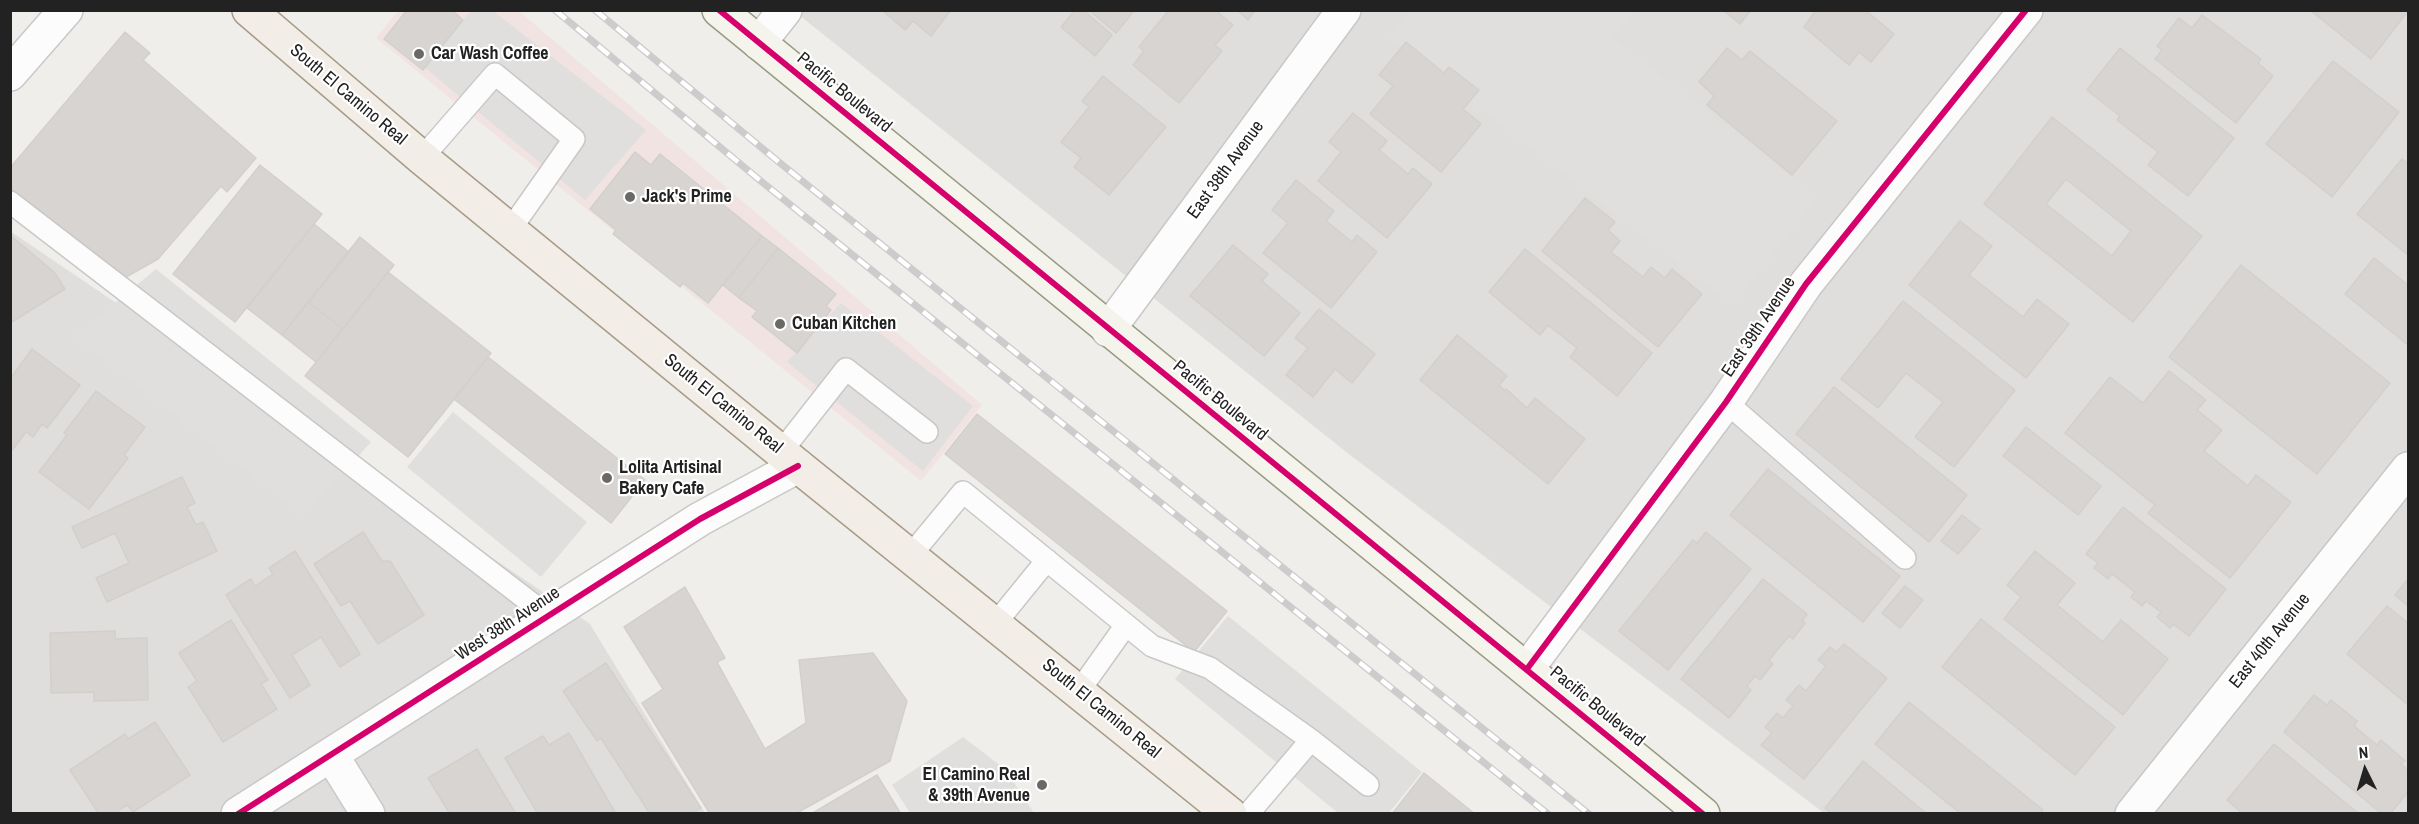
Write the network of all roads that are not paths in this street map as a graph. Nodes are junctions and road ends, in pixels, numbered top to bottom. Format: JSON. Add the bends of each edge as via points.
{"nodes":[{"id":1,"x":66,"y":10,"type":"edge"},
{"id":2,"x":249,"y":10,"type":"edge"},
{"id":3,"x":719,"y":10,"type":"edge"},
{"id":4,"x":785,"y":10,"type":"edge"},
{"id":5,"x":1344,"y":10,"type":"edge"},
{"id":6,"x":2026,"y":10,"type":"edge"},
{"id":7,"x":759,"y":43,"type":"junction"},
{"id":8,"x":10,"y":74,"type":"edge"},
{"id":9,"x":422,"y":158,"type":"junction"},
{"id":10,"x":10,"y":202,"type":"edge"},
{"id":11,"x":510,"y":230,"type":"junction"},
{"id":12,"x":1108,"y":330,"type":"junction"},
{"id":13,"x":1726,"y":402,"type":"junction"},
{"id":14,"x":927,"y":432,"type":"dead end"},
{"id":15,"x":790,"y":459,"type":"junction"},
{"id":16,"x":2409,"y":469,"type":"edge"},
{"id":17,"x":910,"y":556,"type":"junction"},
{"id":18,"x":1905,"y":558,"type":"dead end"},
{"id":19,"x":1047,"y":560,"type":"junction"},
{"id":20,"x":548,"y":616,"type":"junction"},
{"id":21,"x":995,"y":624,"type":"junction"},
{"id":22,"x":1126,"y":625,"type":"junction"},
{"id":23,"x":1527,"y":669,"type":"junction"},
{"id":24,"x":1079,"y":692,"type":"junction"},
{"id":25,"x":1311,"y":740,"type":"junction"},
{"id":26,"x":332,"y":756,"type":"junction"},
{"id":27,"x":1368,"y":785,"type":"dead end"},
{"id":28,"x":238,"y":813,"type":"edge"},
{"id":29,"x":368,"y":813,"type":"edge"},
{"id":30,"x":1230,"y":813,"type":"edge"},
{"id":31,"x":1248,"y":813,"type":"edge"},
{"id":32,"x":1703,"y":813,"type":"edge"},
{"id":33,"x":2132,"y":813,"type":"edge"}],
"edges":[{"from":1,"to":8,"type":"street"},
{"from":2,"to":9,"type":"main road","name":"South El Camino Real"},
{"from":3,"to":7,"type":"street","name":"Pacific Boulevard"},
{"from":4,"to":7,"type":"street"},
{"from":5,"to":12,"type":"street","name":"East 38th Avenue"},
{"from":6,"to":13,"type":"street","name":"East 39th Avenue","via":[[1806,284]]},
{"from":7,"to":12,"type":"street","name":"Pacific Boulevard"},
{"from":9,"to":11,"type":"main road","name":"South El Camino Real"},
{"from":9,"to":11,"type":"lane","via":[[495,74],[504,81],[574,139]]},
{"from":10,"to":20,"type":"lane"},
{"from":11,"to":15,"type":"main road","name":"South El Camino Real"},
{"from":12,"to":23,"type":"street","name":"Pacific Boulevard"},
{"from":13,"to":18,"type":"lane"},
{"from":13,"to":23,"type":"street","name":"East 39th Avenue"},
{"from":14,"to":15,"type":"lane","via":[[846,369]]},
{"from":15,"to":17,"type":"main road","name":"South El Camino Real"},
{"from":15,"to":20,"type":"street","name":"West 38th Avenue"},
{"from":16,"to":33,"type":"street","name":"East 40th Avenue"},
{"from":17,"to":19,"type":"lane","via":[[963,492]]},
{"from":17,"to":21,"type":"main road","name":"South El Camino Real"},
{"from":19,"to":21,"type":"lane"},
{"from":19,"to":22,"type":"lane"},
{"from":20,"to":26,"type":"street","name":"West 38th Avenue"},
{"from":21,"to":24,"type":"main road","name":"South El Camino Real"},
{"from":22,"to":24,"type":"lane"},
{"from":22,"to":25,"type":"lane","via":[[1152,646],[1210,668]]},
{"from":23,"to":32,"type":"street","name":"Pacific Boulevard"},
{"from":24,"to":30,"type":"main road","name":"South El Camino Real"},
{"from":25,"to":27,"type":"lane"},
{"from":25,"to":31,"type":"lane"},
{"from":26,"to":28,"type":"street","name":"West 38th Avenue"},
{"from":26,"to":29,"type":"street"}]}
